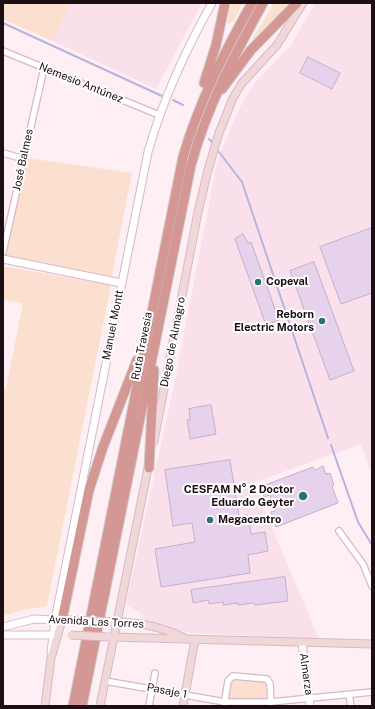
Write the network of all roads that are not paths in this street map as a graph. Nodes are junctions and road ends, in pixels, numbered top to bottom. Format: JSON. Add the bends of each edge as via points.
{"nodes":[{"id":1,"x":212,"y":3,"type":"edge"},
{"id":2,"x":225,"y":3,"type":"edge"},
{"id":3,"x":252,"y":3,"type":"edge"},
{"id":4,"x":263,"y":3,"type":"edge"},
{"id":5,"x":297,"y":3,"type":"edge"},
{"id":6,"x":303,"y":3,"type":"edge"},
{"id":7,"x":3,"y":51,"type":"edge"},
{"id":8,"x":44,"y":68,"type":"junction"},
{"id":9,"x":198,"y":111,"type":"junction"},
{"id":10,"x":208,"y":112,"type":"junction"},
{"id":11,"x":159,"y":115,"type":"junction"},
{"id":12,"x":3,"y":153,"type":"edge"},
{"id":13,"x":24,"y":158,"type":"junction"},
{"id":14,"x":3,"y":252,"type":"edge"},
{"id":15,"x":3,"y":259,"type":"edge"},
{"id":16,"x":121,"y":283,"type":"junction"},
{"id":17,"x":152,"y":333,"type":"junction"},
{"id":18,"x":148,"y":468,"type":"junction"},
{"id":19,"x":339,"y":531,"type":"dead end"},
{"id":20,"x":372,"y":586,"type":"edge"},
{"id":21,"x":58,"y":620,"type":"junction"},
{"id":22,"x":114,"y":622,"type":"junction"},
{"id":23,"x":3,"y":628,"type":"edge"},
{"id":24,"x":3,"y":635,"type":"edge"},
{"id":25,"x":55,"y":635,"type":"junction"},
{"id":26,"x":111,"y":637,"type":"junction"},
{"id":27,"x":187,"y":639,"type":"junction"},
{"id":28,"x":195,"y":639,"type":"junction"},
{"id":29,"x":302,"y":643,"type":"junction"},
{"id":30,"x":372,"y":644,"type":"edge"},
{"id":31,"x":155,"y":673,"type":"dead end"},
{"id":32,"x":105,"y":681,"type":"junction"},
{"id":33,"x":152,"y":688,"type":"junction"},
{"id":34,"x":372,"y":692,"type":"edge"},
{"id":35,"x":185,"y":695,"type":"junction"},
{"id":36,"x":350,"y":695,"type":"junction"},
{"id":37,"x":310,"y":703,"type":"edge"},
{"id":38,"x":224,"y":704,"type":"edge"},
{"id":39,"x":271,"y":704,"type":"edge"},
{"id":40,"x":45,"y":706,"type":"edge"},
{"id":41,"x":73,"y":706,"type":"edge"},
{"id":42,"x":82,"y":706,"type":"edge"},
{"id":43,"x":100,"y":706,"type":"edge"},
{"id":44,"x":148,"y":706,"type":"edge"},
{"id":45,"x":183,"y":706,"type":"edge"},
{"id":46,"x":351,"y":706,"type":"edge"}],
"edges":[{"from":1,"to":11,"type":"street","name":"Manuel Montt","via":[[181,60]]},
{"from":2,"to":9,"type":"highway"},
{"from":3,"to":9,"type":"highway","name":"Ruta Travesía","via":[[219,62]]},
{"from":4,"to":10,"type":"highway","name":"Ruta Travesía","via":[[230,62]]},
{"from":5,"to":10,"type":"highway","via":[[251,50],[224,85]]},
{"from":6,"to":18,"type":"main road","name":"Diego de Almagro","via":[[282,38],[236,92],[219,133],[198,212]]},
{"from":7,"to":8,"type":"street","name":"Nemesio Antúnez"},
{"from":8,"to":11,"type":"street","name":"Nemesio Antúnez"},
{"from":8,"to":13,"type":"street","name":"José Balmes"},
{"from":9,"to":17,"type":"highway","name":"Ruta Travesía","via":[[178,177]]},
{"from":10,"to":17,"type":"highway","name":"Ruta Travesía","via":[[191,165]]},
{"from":11,"to":16,"type":"street","name":"Manuel Montt","via":[[142,179]]},
{"from":12,"to":13,"type":"street"},
{"from":13,"to":14,"type":"street","name":"José Balmes"},
{"from":15,"to":16,"type":"street"},
{"from":16,"to":21,"type":"street","name":"Manuel Montt"},
{"from":17,"to":18,"type":"highway"},
{"from":17,"to":21,"type":"highway","via":[[103,447],[89,490]]},
{"from":17,"to":41,"type":"highway","name":"Ruta Travesía"},
{"from":17,"to":42,"type":"highway","name":"Ruta Travesía"},
{"from":18,"to":22,"type":"main road","name":"Diego de Almagro"},
{"from":19,"to":20,"type":"street","via":[[363,564]]},
{"from":21,"to":22,"type":"main road","name":"Avenida Las Torres","bridge":true},
{"from":21,"to":23,"type":"street","name":"Avenida Las Torres","via":[[34,619]]},
{"from":21,"to":25,"type":"main road","name":"Manuel Montt"},
{"from":22,"to":26,"type":"main road","name":"Diego de Almagro"},
{"from":22,"to":27,"type":"main road","name":"Avenida Las Torres","via":[[147,624]]},
{"from":24,"to":25,"type":"street","name":"Avenida Las Torres"},
{"from":25,"to":26,"type":"main road","name":"Avenida Las Torres","bridge":true},
{"from":25,"to":40,"type":"main road","name":"Manuel Montt"},
{"from":26,"to":27,"type":"main road","name":"Avenida Las Torres"},
{"from":26,"to":32,"type":"main road","name":"Diego de Almagro"},
{"from":27,"to":28,"type":"main road","name":"Avenida Las Torres"},
{"from":28,"to":29,"type":"main road","name":"Avenida Las Torres"},
{"from":28,"to":35,"type":"main road"},
{"from":29,"to":30,"type":"main road","name":"Avenida Las Torres"},
{"from":29,"to":37,"type":"street","name":"Almarza"},
{"from":31,"to":33,"type":"street"},
{"from":32,"to":33,"type":"street","name":"Pasaje 1"},
{"from":32,"to":43,"type":"main road","name":"Diego de Almagro"},
{"from":33,"to":35,"type":"street","name":"Pasaje 1"},
{"from":33,"to":44,"type":"street"},
{"from":34,"to":36,"type":"street","name":"Pasaje 1"},
{"from":35,"to":38,"type":"street","name":"Pasaje 1"},
{"from":35,"to":45,"type":"main road"},
{"from":36,"to":37,"type":"street","name":"Pasaje 1"},
{"from":36,"to":46,"type":"street"},
{"from":37,"to":39,"type":"street","name":"Pasaje 1"},
{"from":38,"to":39,"type":"street","name":"Pasaje 1"},
{"from":38,"to":39,"type":"street","via":[[230,678],[234,676],[267,679],[270,684]]}]}
